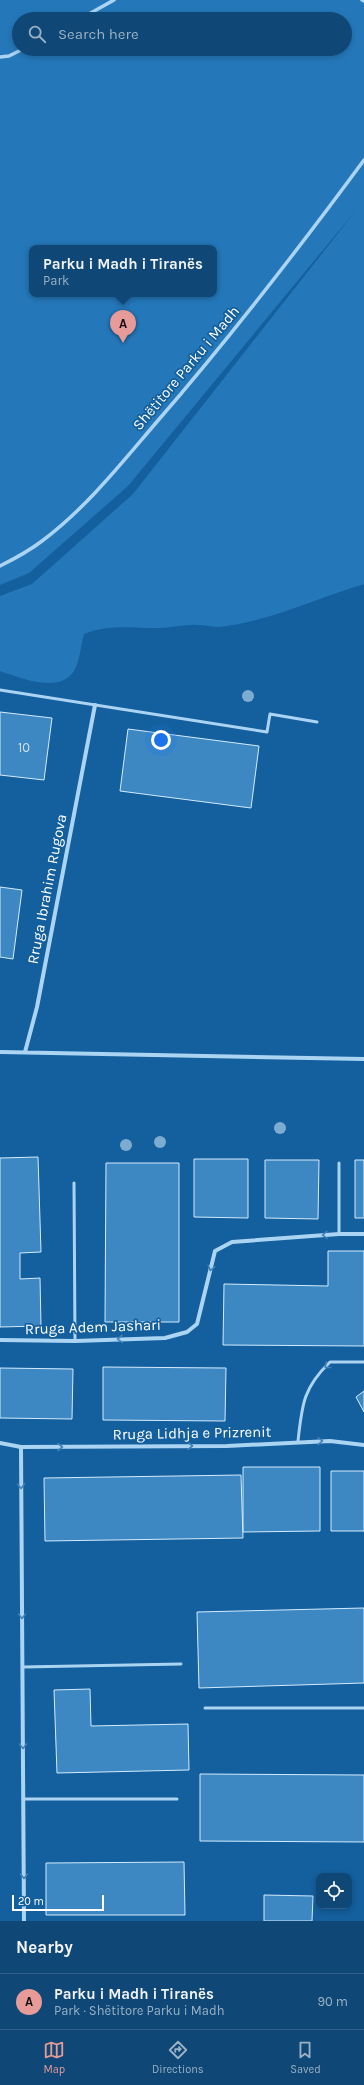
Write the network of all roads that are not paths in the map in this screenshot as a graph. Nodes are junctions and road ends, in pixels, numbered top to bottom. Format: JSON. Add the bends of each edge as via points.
{"nodes":[{"id":1,"x":114,"y":0,"type":"edge"},
{"id":2,"x":93,"y":12,"type":"edge"},
{"id":3,"x":12,"y":54,"type":"edge"},
{"id":4,"x":0,"y":57,"type":"edge"},
{"id":5,"x":364,"y":160,"type":"edge"},
{"id":6,"x":0,"y":566,"type":"edge"},
{"id":7,"x":0,"y":690,"type":"edge"},
{"id":8,"x":95,"y":705,"type":"junction"},
{"id":9,"x":317,"y":722,"type":"dead end"},
{"id":10,"x":0,"y":1052,"type":"edge"},
{"id":11,"x":25,"y":1052,"type":"junction"},
{"id":12,"x":364,"y":1059,"type":"edge"},
{"id":13,"x":339,"y":1163,"type":"dead end"},
{"id":14,"x":74,"y":1183,"type":"dead end"},
{"id":15,"x":339,"y":1234,"type":"junction"},
{"id":16,"x":364,"y":1234,"type":"edge"},
{"id":17,"x":0,"y":1340,"type":"edge"},
{"id":18,"x":74,"y":1341,"type":"junction"},
{"id":19,"x":364,"y":1362,"type":"edge"},
{"id":20,"x":298,"y":1441,"type":"junction"},
{"id":21,"x":0,"y":1443,"type":"edge"},
{"id":22,"x":364,"y":1445,"type":"edge"},
{"id":23,"x":21,"y":1447,"type":"junction"},
{"id":24,"x":181,"y":1664,"type":"dead end"},
{"id":25,"x":22,"y":1667,"type":"junction"},
{"id":26,"x":205,"y":1708,"type":"dead end"},
{"id":27,"x":364,"y":1708,"type":"edge"},
{"id":28,"x":23,"y":1799,"type":"junction"},
{"id":29,"x":177,"y":1799,"type":"dead end"},
{"id":30,"x":24,"y":1921,"type":"edge"}],
"edges":[{"from":1,"to":2,"type":"street"},
{"from":3,"to":4,"type":"street"},
{"from":5,"to":6,"type":"street","name":"Shëtitore Parku i Madh","via":[[285,267],[183,392],[108,478],[76,512],[41,542]]},
{"from":7,"to":8,"type":"lane"},
{"from":8,"to":9,"type":"lane","via":[[267,732],[270,714]]},
{"from":8,"to":11,"type":"street","name":"Rruga Ibrahim Rugova","via":[[37,1007]]},
{"from":10,"to":11,"type":"street"},
{"from":11,"to":12,"type":"street"},
{"from":13,"to":15,"type":"lane"},
{"from":14,"to":18,"type":"lane"},
{"from":15,"to":16,"type":"street","name":"Rruga Adem Jashari"},
{"from":15,"to":18,"type":"street","name":"Rruga Adem Jashari","one_way":true,"via":[[232,1242],[215,1251],[197,1324],[186,1332],[165,1338]]},
{"from":17,"to":18,"type":"street","name":"Rruga Adem Jashari"},
{"from":19,"to":20,"type":"lane","one_way":true,"via":[[330,1362],[316,1375],[304,1400]]},
{"from":20,"to":22,"type":"street","name":"Rruga Lidhja e Prizrenit","one_way":true},
{"from":23,"to":20,"type":"street","name":"Rruga Lidhja e Prizrenit","one_way":true,"via":[[227,1446]]},
{"from":21,"to":23,"type":"street","name":"Rruga Lidhja e Prizrenit"},
{"from":23,"to":25,"type":"street","one_way":true},
{"from":24,"to":25,"type":"lane"},
{"from":25,"to":28,"type":"street","one_way":true},
{"from":26,"to":27,"type":"lane"},
{"from":28,"to":29,"type":"lane"},
{"from":28,"to":30,"type":"street","one_way":true}]}
